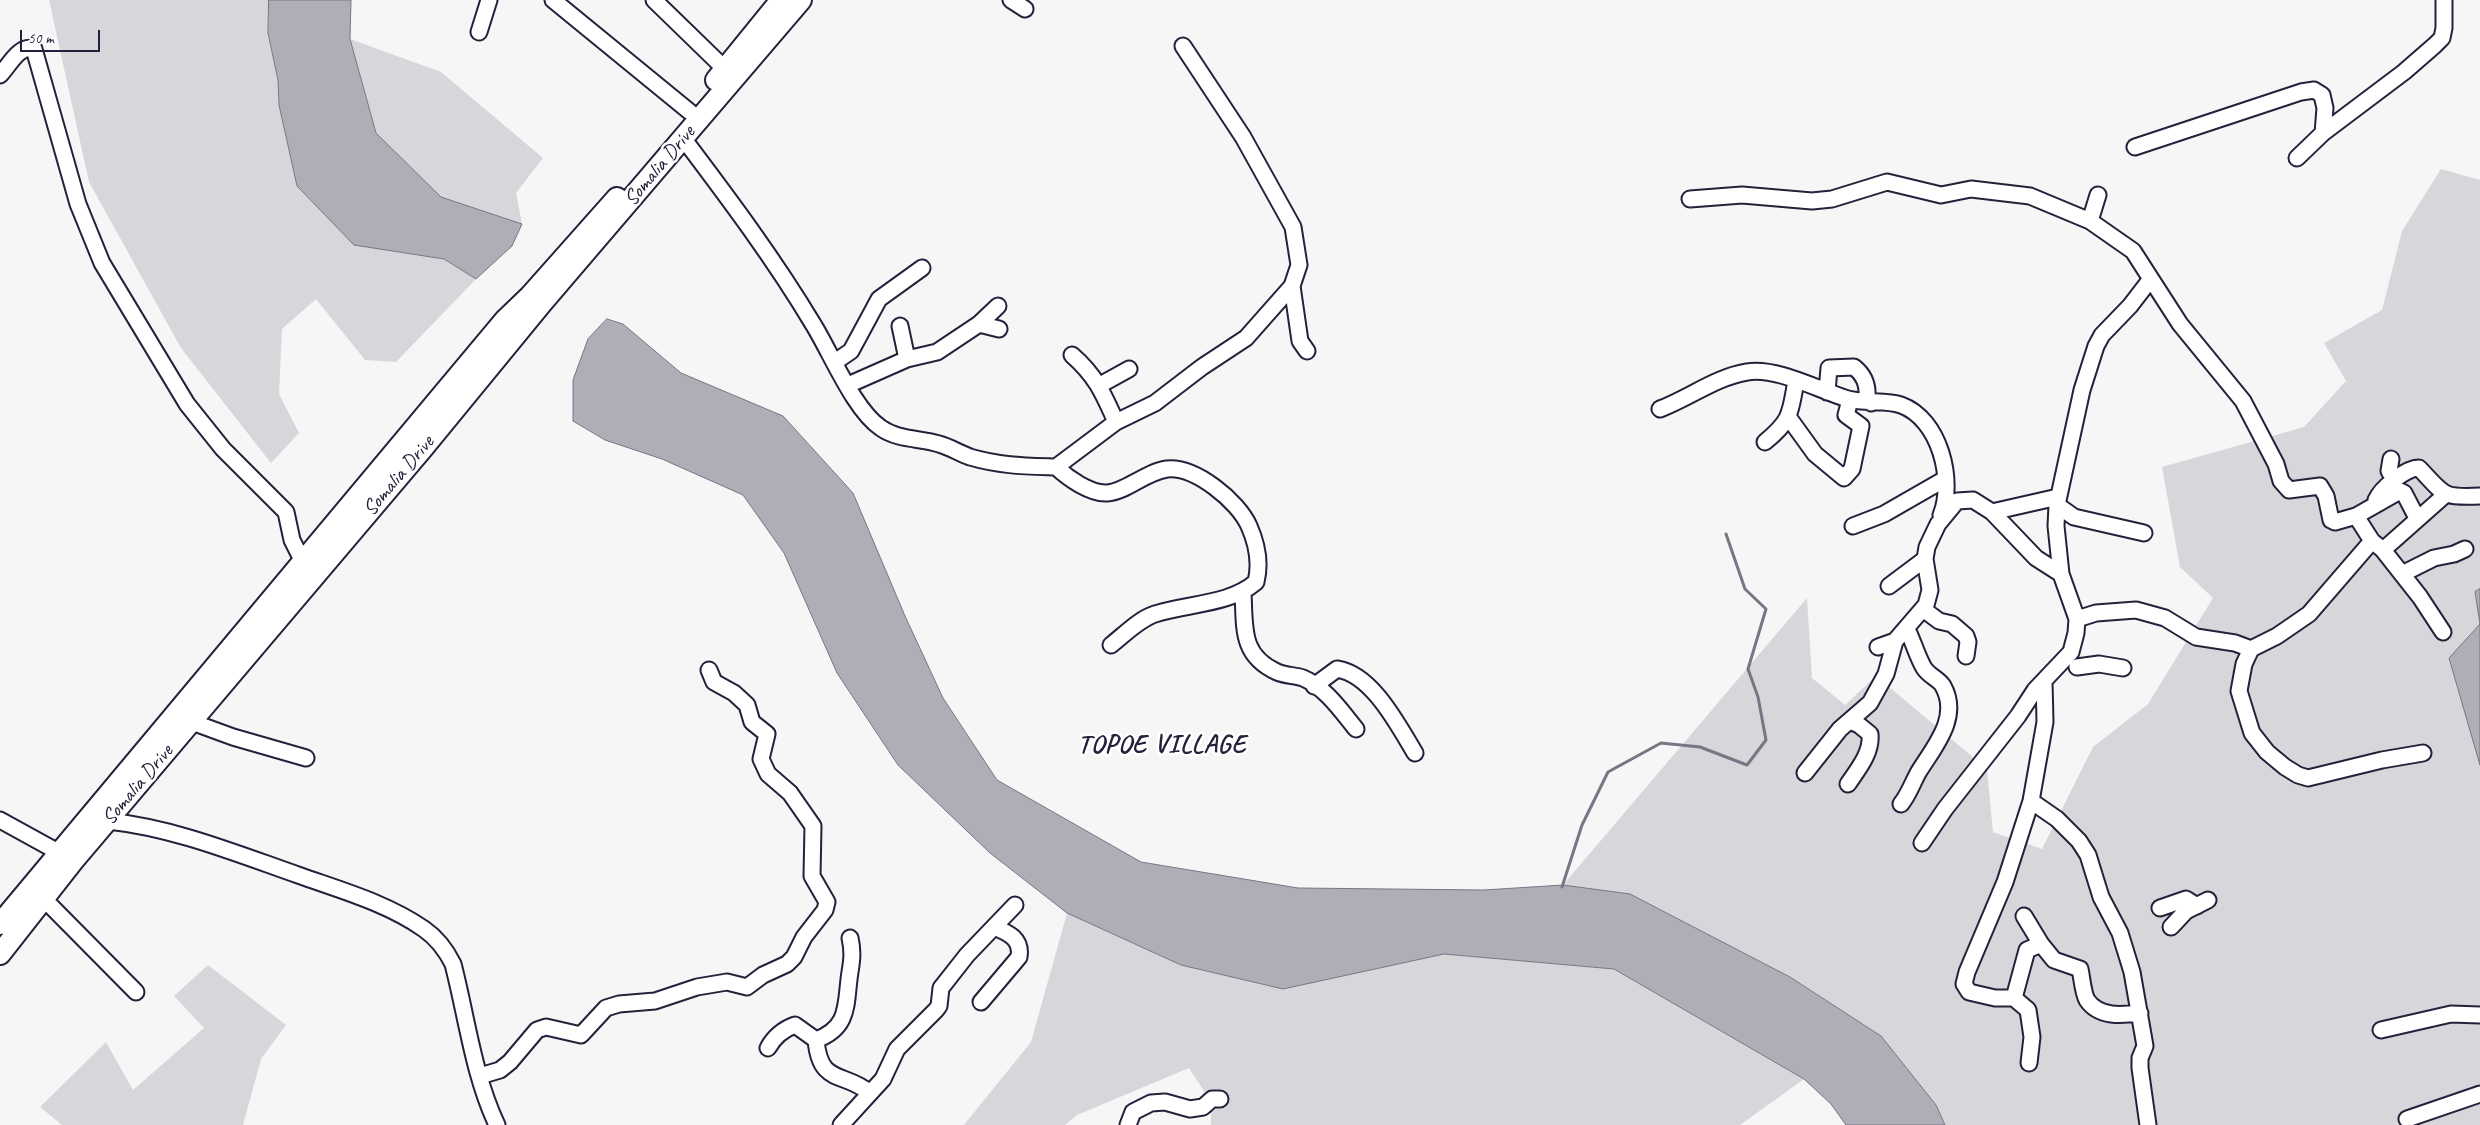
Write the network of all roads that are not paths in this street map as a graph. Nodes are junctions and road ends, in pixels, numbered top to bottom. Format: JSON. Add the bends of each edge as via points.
{"nodes":[{"id":1,"x":489,"y":0,"type":"edge"},
{"id":2,"x":553,"y":0,"type":"edge"},
{"id":3,"x":654,"y":0,"type":"edge"},
{"id":4,"x":781,"y":0,"type":"edge"},
{"id":5,"x":801,"y":0,"type":"edge"},
{"id":6,"x":1011,"y":0,"type":"edge"},
{"id":7,"x":2444,"y":0,"type":"edge"},
{"id":8,"x":1025,"y":9,"type":"dead end"},
{"id":9,"x":480,"y":32,"type":"dead end"},
{"id":10,"x":1183,"y":46,"type":"dead end"},
{"id":11,"x":725,"y":69,"type":"junction"},
{"id":12,"x":0,"y":75,"type":"edge"},
{"id":13,"x":690,"y":112,"type":"junction"},
{"id":14,"x":2323,"y":133,"type":"junction"},
{"id":15,"x":684,"y":138,"type":"junction"},
{"id":16,"x":2135,"y":147,"type":"dead end"},
{"id":17,"x":2297,"y":158,"type":"dead end"},
{"id":18,"x":2098,"y":195,"type":"dead end"},
{"id":19,"x":1690,"y":199,"type":"dead end"},
{"id":20,"x":2090,"y":221,"type":"junction"},
{"id":21,"x":922,"y":268,"type":"dead end"},
{"id":22,"x":2150,"y":280,"type":"junction"},
{"id":23,"x":1292,"y":286,"type":"junction"},
{"id":24,"x":998,"y":306,"type":"dead end"},
{"id":25,"x":979,"y":324,"type":"junction"},
{"id":26,"x":900,"y":326,"type":"dead end"},
{"id":27,"x":999,"y":329,"type":"dead end"},
{"id":28,"x":1307,"y":352,"type":"dead end"},
{"id":29,"x":1072,"y":355,"type":"dead end"},
{"id":30,"x":907,"y":359,"type":"junction"},
{"id":31,"x":835,"y":362,"type":"junction"},
{"id":32,"x":1129,"y":369,"type":"dead end"},
{"id":33,"x":1796,"y":380,"type":"junction"},
{"id":34,"x":848,"y":385,"type":"junction"},
{"id":35,"x":1100,"y":385,"type":"junction"},
{"id":36,"x":1827,"y":392,"type":"junction"},
{"id":37,"x":1850,"y":400,"type":"junction"},
{"id":38,"x":1871,"y":403,"type":"junction"},
{"id":39,"x":1660,"y":409,"type":"dead end"},
{"id":40,"x":1789,"y":418,"type":"junction"},
{"id":41,"x":1116,"y":422,"type":"junction"},
{"id":42,"x":1765,"y":442,"type":"dead end"},
{"id":43,"x":2391,"y":458,"type":"dead end"},
{"id":44,"x":1056,"y":467,"type":"junction"},
{"id":45,"x":2395,"y":480,"type":"junction"},
{"id":46,"x":1946,"y":482,"type":"junction"},
{"id":47,"x":2445,"y":495,"type":"junction"},
{"id":48,"x":2480,"y":496,"type":"edge"},
{"id":49,"x":1972,"y":500,"type":"junction"},
{"id":50,"x":2058,"y":501,"type":"junction"},
{"id":51,"x":2374,"y":506,"type":"junction"},
{"id":52,"x":1992,"y":512,"type":"junction"},
{"id":53,"x":2356,"y":516,"type":"junction"},
{"id":54,"x":2417,"y":518,"type":"junction"},
{"id":55,"x":1938,"y":524,"type":"junction"},
{"id":56,"x":1853,"y":526,"type":"dead end"},
{"id":57,"x":2144,"y":533,"type":"dead end"},
{"id":58,"x":2378,"y":546,"type":"junction"},
{"id":59,"x":2465,"y":548,"type":"dead end"},
{"id":60,"x":1925,"y":559,"type":"junction"},
{"id":61,"x":302,"y":562,"type":"junction"},
{"id":62,"x":2061,"y":574,"type":"junction"},
{"id":63,"x":2402,"y":574,"type":"junction"},
{"id":64,"x":1889,"y":586,"type":"dead end"},
{"id":65,"x":1243,"y":593,"type":"junction"},
{"id":66,"x":1923,"y":609,"type":"junction"},
{"id":67,"x":2077,"y":619,"type":"junction"},
{"id":68,"x":1907,"y":629,"type":"junction"},
{"id":69,"x":2443,"y":632,"type":"dead end"},
{"id":70,"x":1895,"y":641,"type":"junction"},
{"id":71,"x":1111,"y":645,"type":"dead end"},
{"id":72,"x":1878,"y":647,"type":"dead end"},
{"id":73,"x":2251,"y":649,"type":"junction"},
{"id":74,"x":1966,"y":656,"type":"dead end"},
{"id":75,"x":2077,"y":667,"type":"dead end"},
{"id":76,"x":2123,"y":668,"type":"dead end"},
{"id":77,"x":710,"y":670,"type":"dead end"},
{"id":78,"x":2044,"y":681,"type":"junction"},
{"id":79,"x":1314,"y":686,"type":"junction"},
{"id":80,"x":1850,"y":721,"type":"junction"},
{"id":81,"x":192,"y":722,"type":"junction"},
{"id":82,"x":1356,"y":729,"type":"dead end"},
{"id":83,"x":1415,"y":753,"type":"dead end"},
{"id":84,"x":2423,"y":753,"type":"dead end"},
{"id":85,"x":306,"y":758,"type":"dead end"},
{"id":86,"x":1805,"y":773,"type":"dead end"},
{"id":87,"x":1848,"y":784,"type":"dead end"},
{"id":88,"x":2031,"y":801,"type":"junction"},
{"id":89,"x":1901,"y":804,"type":"dead end"},
{"id":90,"x":0,"y":820,"type":"edge"},
{"id":91,"x":108,"y":821,"type":"junction"},
{"id":92,"x":1922,"y":842,"type":"dead end"},
{"id":93,"x":60,"y":853,"type":"junction"},
{"id":94,"x":44,"y":899,"type":"junction"},
{"id":95,"x":1015,"y":905,"type":"dead end"},
{"id":96,"x":2160,"y":908,"type":"dead end"},
{"id":97,"x":2024,"y":916,"type":"dead end"},
{"id":98,"x":0,"y":924,"type":"edge"},
{"id":99,"x":994,"y":927,"type":"junction"},
{"id":100,"x":2171,"y":927,"type":"dead end"},
{"id":101,"x":850,"y":938,"type":"dead end"},
{"id":102,"x":2041,"y":944,"type":"junction"},
{"id":103,"x":0,"y":954,"type":"edge"},
{"id":104,"x":136,"y":992,"type":"dead end"},
{"id":105,"x":2014,"y":998,"type":"junction"},
{"id":106,"x":981,"y":1002,"type":"dead end"},
{"id":107,"x":2140,"y":1013,"type":"junction"},
{"id":108,"x":2480,"y":1015,"type":"edge"},
{"id":109,"x":2381,"y":1030,"type":"dead end"},
{"id":110,"x":816,"y":1040,"type":"junction"},
{"id":111,"x":768,"y":1048,"type":"dead end"},
{"id":112,"x":2029,"y":1063,"type":"dead end"},
{"id":113,"x":480,"y":1076,"type":"junction"},
{"id":114,"x":870,"y":1093,"type":"junction"},
{"id":115,"x":2480,"y":1094,"type":"edge"},
{"id":116,"x":1220,"y":1099,"type":"dead end"},
{"id":117,"x":2406,"y":1118,"type":"edge"},
{"id":118,"x":497,"y":1125,"type":"edge"},
{"id":119,"x":841,"y":1125,"type":"edge"},
{"id":120,"x":1128,"y":1125,"type":"edge"},
{"id":121,"x":2148,"y":1125,"type":"edge"}],
"edges":[{"from":1,"to":9,"type":"street"},
{"from":2,"to":13,"type":"street"},
{"from":3,"to":11,"type":"street"},
{"from":4,"to":11,"type":"main road","name":"Somalia Drive"},
{"from":5,"to":15,"type":"main road","name":"Somalia Drive"},
{"from":6,"to":8,"type":"street"},
{"from":7,"to":14,"type":"street","via":[[2442,38],[2404,72]]},
{"from":10,"to":23,"type":"street","via":[[1243,137],[1293,227],[1299,265]]},
{"from":11,"to":13,"type":"main road","name":"Somalia Drive"},
{"from":12,"to":61,"type":"street","via":[[18,53],[34,49],[78,204],[102,263],[187,404],[223,449],[286,512],[292,540]]},
{"from":13,"to":61,"type":"main road","name":"Somalia Drive","via":[[670,139],[505,320]]},
{"from":14,"to":16,"type":"street","via":[[2324,101],[2322,95],[2314,90]]},
{"from":14,"to":17,"type":"street"},
{"from":15,"to":31,"type":"street","via":[[752,229]]},
{"from":15,"to":81,"type":"main road","name":"Somalia Drive"},
{"from":18,"to":20,"type":"street"},
{"from":19,"to":20,"type":"street","via":[[1742,195],[1812,201],[1832,199],[1886,182],[1941,195],[1971,189],[2030,196]]},
{"from":20,"to":22,"type":"street","via":[[2133,251]]},
{"from":21,"to":31,"type":"street","via":[[879,299],[851,351]]},
{"from":22,"to":50,"type":"street","via":[[2096,346],[2082,390]]},
{"from":22,"to":53,"type":"street","via":[[2180,324],[2243,401],[2285,486],[2289,490],[2320,486],[2326,496],[2331,520],[2335,522]]},
{"from":23,"to":28,"type":"street","via":[[1300,341]]},
{"from":23,"to":41,"type":"street","via":[[1246,338],[1155,403]]},
{"from":24,"to":25,"type":"street"},
{"from":25,"to":27,"type":"street"},
{"from":25,"to":30,"type":"street","via":[[936,352]]},
{"from":26,"to":30,"type":"street"},
{"from":29,"to":35,"type":"street"},
{"from":30,"to":34,"type":"street"},
{"from":31,"to":34,"type":"street"},
{"from":32,"to":35,"type":"street"},
{"from":33,"to":36,"type":"street"},
{"from":33,"to":39,"type":"street","via":[[1762,371],[1748,372],[1716,382]]},
{"from":33,"to":40,"type":"street"},
{"from":34,"to":44,"type":"street","via":[[877,425],[892,434],[940,444],[961,454],[1008,466]]},
{"from":35,"to":41,"type":"street"},
{"from":36,"to":37,"type":"street"},
{"from":36,"to":38,"type":"street","via":[[1829,368],[1854,367],[1862,373]]},
{"from":37,"to":38,"type":"street"},
{"from":37,"to":40,"type":"street","via":[[1846,415],[1860,426],[1852,469],[1844,478],[1815,454]]},
{"from":38,"to":46,"type":"street","via":[[1899,404],[1920,416],[1938,441]]},
{"from":40,"to":42,"type":"street","via":[[1783,428]]},
{"from":41,"to":44,"type":"street"},
{"from":43,"to":45,"type":"street","via":[[2389,471]]},
{"from":44,"to":65,"type":"street","via":[[1067,477],[1099,492],[1116,491],[1153,472],[1168,469],[1182,469],[1214,486],[1248,524],[1255,542],[1258,574],[1256,582]]},
{"from":45,"to":47,"type":"street","via":[[2412,468],[2418,468]]},
{"from":45,"to":51,"type":"street","via":[[2377,496]]},
{"from":46,"to":49,"type":"street"},
{"from":46,"to":55,"type":"street","via":[[1944,508]]},
{"from":46,"to":56,"type":"street"},
{"from":47,"to":48,"type":"street"},
{"from":47,"to":54,"type":"street"},
{"from":49,"to":52,"type":"street"},
{"from":49,"to":55,"type":"street","via":[[1957,501]]},
{"from":50,"to":52,"type":"street"},
{"from":50,"to":57,"type":"street","via":[[2074,518]]},
{"from":50,"to":62,"type":"street","via":[[2056,526]]},
{"from":51,"to":53,"type":"street"},
{"from":51,"to":54,"type":"street","via":[[2400,491]]},
{"from":52,"to":62,"type":"street","via":[[2036,558]]},
{"from":53,"to":58,"type":"street"},
{"from":54,"to":58,"type":"street"},
{"from":55,"to":60,"type":"street"},
{"from":58,"to":63,"type":"street"},
{"from":58,"to":73,"type":"street","via":[[2309,614],[2278,636]]},
{"from":59,"to":63,"type":"street","via":[[2434,558]]},
{"from":60,"to":64,"type":"street"},
{"from":60,"to":66,"type":"street","via":[[1930,590]]},
{"from":61,"to":93,"type":"main road","name":"Somalia Drive"},
{"from":62,"to":67,"type":"street"},
{"from":63,"to":69,"type":"street"},
{"from":65,"to":71,"type":"street","via":[[1153,614]]},
{"from":65,"to":79,"type":"street","via":[[1246,641],[1256,656],[1275,672],[1303,678]]},
{"from":66,"to":68,"type":"street"},
{"from":66,"to":74,"type":"street","via":[[1939,621],[1952,624],[1966,636]]},
{"from":67,"to":73,"type":"street","via":[[2096,613],[2136,610],[2164,618],[2196,637]]},
{"from":67,"to":78,"type":"street","via":[[2071,652]]},
{"from":68,"to":70,"type":"street"},
{"from":68,"to":89,"type":"street","via":[[1924,668],[1943,687],[1948,708],[1946,726],[1916,775],[1912,790]]},
{"from":70,"to":72,"type":"street"},
{"from":70,"to":80,"type":"street","via":[[1882,682],[1870,702]]},
{"from":73,"to":84,"type":"street","via":[[2244,664],[2239,691],[2252,733],[2267,752],[2298,775],[2308,778]]},
{"from":75,"to":76,"type":"street","via":[[2099,664]]},
{"from":77,"to":113,"type":"street","via":[[714,682],[747,705],[752,722],[767,734],[761,759],[768,774],[790,793],[813,826],[812,876],[827,902],[825,910],[787,964],[747,987],[727,982],[697,987],[655,1001],[619,1004],[606,1008],[581,1035],[546,1027],[537,1030],[500,1070]]},
{"from":78,"to":88,"type":"street","via":[[2045,722]]},
{"from":78,"to":92,"type":"street"},
{"from":79,"to":82,"type":"street","via":[[1336,704]]},
{"from":79,"to":83,"type":"street","via":[[1337,669],[1350,671],[1372,688]]},
{"from":80,"to":86,"type":"street"},
{"from":80,"to":87,"type":"street","via":[[1870,734],[1870,739],[1869,749]]},
{"from":81,"to":85,"type":"street"},
{"from":81,"to":91,"type":"main road","name":"Somalia Drive"},
{"from":88,"to":105,"type":"street","via":[[2005,882],[1964,984],[1975,995]]},
{"from":88,"to":107,"type":"street","via":[[2057,819],[2088,855],[2101,897],[2120,933]]},
{"from":90,"to":93,"type":"street"},
{"from":91,"to":94,"type":"main road","name":"Somalia Drive"},
{"from":91,"to":113,"type":"street","via":[[163,829],[236,852],[351,893],[425,930],[447,952],[453,964]]},
{"from":93,"to":98,"type":"main road","name":"Somalia Drive"},
{"from":94,"to":103,"type":"main road","name":"Somalia Drive"},
{"from":94,"to":104,"type":"street"},
{"from":95,"to":99,"type":"street"},
{"from":96,"to":100,"type":"street","via":[[2186,899],[2203,903],[2180,916]]},
{"from":97,"to":102,"type":"street"},
{"from":99,"to":106,"type":"street","via":[[1017,941],[1019,957]]},
{"from":99,"to":114,"type":"street","via":[[941,988],[939,1006],[897,1048],[883,1079]]},
{"from":101,"to":110,"type":"street","via":[[852,962],[845,1013],[840,1025]]},
{"from":102,"to":105,"type":"street","via":[[2027,950]]},
{"from":102,"to":107,"type":"street","via":[[2054,960],[2080,969],[2087,1000],[2099,1010],[2116,1016]]},
{"from":105,"to":112,"type":"street","via":[[2028,1010],[2032,1037]]},
{"from":107,"to":121,"type":"street","via":[[2145,1046],[2140,1068]]},
{"from":108,"to":109,"type":"street","via":[[2451,1014]]},
{"from":110,"to":111,"type":"street","via":[[795,1026],[787,1028]]},
{"from":110,"to":114,"type":"street","via":[[821,1064],[828,1072],[862,1086]]},
{"from":113,"to":118,"type":"street","via":[[487,1104]]},
{"from":114,"to":119,"type":"street"},
{"from":115,"to":117,"type":"street"},
{"from":116,"to":120,"type":"street","via":[[1212,1099],[1203,1107],[1190,1109],[1165,1102],[1151,1103],[1133,1112]]}]}
